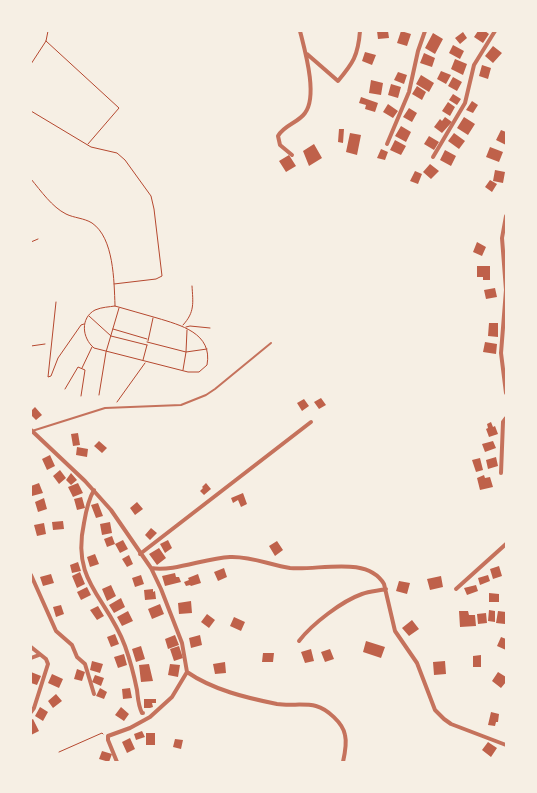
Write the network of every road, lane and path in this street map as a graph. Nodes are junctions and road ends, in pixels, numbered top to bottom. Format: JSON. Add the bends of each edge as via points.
{"nodes":[{"id":1,"x":48,"y":31,"type":"edge"},
{"id":2,"x":300,"y":31,"type":"edge"},
{"id":3,"x":360,"y":31,"type":"edge"},
{"id":4,"x":425,"y":31,"type":"edge"},
{"id":5,"x":495,"y":31,"type":"edge"},
{"id":6,"x":46,"y":41,"type":"junction"},
{"id":7,"x":307,"y":54,"type":"junction"},
{"id":8,"x":31,"y":64,"type":"edge"},
{"id":9,"x":31,"y":111,"type":"edge"},
{"id":10,"x":87,"y":144,"type":"junction"},
{"id":11,"x":387,"y":144,"type":"dead end"},
{"id":12,"x":292,"y":155,"type":"dead end"},
{"id":13,"x":434,"y":157,"type":"dead end"},
{"id":14,"x":31,"y":179,"type":"edge"},
{"id":15,"x":506,"y":216,"type":"edge"},
{"id":16,"x":38,"y":239,"type":"dead end"},
{"id":17,"x":31,"y":242,"type":"edge"},
{"id":18,"x":114,"y":284,"type":"junction"},
{"id":19,"x":192,"y":286,"type":"dead end"},
{"id":20,"x":56,"y":302,"type":"dead end"},
{"id":21,"x":115,"y":306,"type":"junction"},
{"id":22,"x":119,"y":307,"type":"junction"},
{"id":23,"x":89,"y":315,"type":"junction"},
{"id":24,"x":154,"y":317,"type":"junction"},
{"id":25,"x":85,"y":324,"type":"junction"},
{"id":26,"x":182,"y":326,"type":"junction"},
{"id":27,"x":186,"y":328,"type":"junction"},
{"id":28,"x":210,"y":328,"type":"dead end"},
{"id":29,"x":112,"y":329,"type":"junction"},
{"id":30,"x":110,"y":336,"type":"junction"},
{"id":31,"x":148,"y":339,"type":"junction"},
{"id":32,"x":147,"y":343,"type":"junction"},
{"id":33,"x":271,"y":343,"type":"dead end"},
{"id":34,"x":45,"y":344,"type":"dead end"},
{"id":35,"x":31,"y":346,"type":"edge"},
{"id":36,"x":93,"y":347,"type":"junction"},
{"id":37,"x":207,"y":349,"type":"junction"},
{"id":38,"x":106,"y":352,"type":"junction"},
{"id":39,"x":186,"y":352,"type":"junction"},
{"id":40,"x":144,"y":362,"type":"junction"},
{"id":41,"x":82,"y":369,"type":"junction"},
{"id":42,"x":183,"y":371,"type":"junction"},
{"id":43,"x":65,"y":389,"type":"dead end"},
{"id":44,"x":506,"y":392,"type":"edge"},
{"id":45,"x":99,"y":395,"type":"dead end"},
{"id":46,"x":81,"y":396,"type":"dead end"},
{"id":47,"x":117,"y":403,"type":"dead end"},
{"id":48,"x":506,"y":418,"type":"edge"},
{"id":49,"x":311,"y":422,"type":"dead end"},
{"id":50,"x":32,"y":430,"type":"edge"},
{"id":51,"x":501,"y":473,"type":"dead end"},
{"id":52,"x":94,"y":490,"type":"junction"},
{"id":53,"x":506,"y":544,"type":"edge"},
{"id":54,"x":140,"y":554,"type":"junction"},
{"id":55,"x":151,"y":568,"type":"junction"},
{"id":56,"x":31,"y":575,"type":"edge"},
{"id":57,"x":456,"y":588,"type":"dead end"},
{"id":58,"x":386,"y":589,"type":"junction"},
{"id":59,"x":299,"y":642,"type":"dead end"},
{"id":60,"x":31,"y":647,"type":"edge"},
{"id":61,"x":39,"y":655,"type":"junction"},
{"id":62,"x":31,"y":658,"type":"edge"},
{"id":63,"x":187,"y":672,"type":"junction"},
{"id":64,"x":94,"y":694,"type":"dead end"},
{"id":65,"x":31,"y":712,"type":"edge"},
{"id":66,"x":144,"y":713,"type":"dead end"},
{"id":67,"x":108,"y":737,"type":"junction"},
{"id":68,"x":506,"y":745,"type":"edge"},
{"id":69,"x":59,"y":752,"type":"dead end"},
{"id":70,"x":117,"y":762,"type":"edge"},
{"id":71,"x":343,"y":762,"type":"edge"}],
"edges":[{"from":1,"to":6,"type":"path"},
{"from":2,"to":7,"type":"street"},
{"from":3,"to":7,"type":"street","via":[[355,59],[338,81]]},
{"from":4,"to":11,"type":"street","via":[[409,92]]},
{"from":5,"to":13,"type":"street","via":[[474,65],[464,104]]},
{"from":6,"to":8,"type":"path"},
{"from":6,"to":10,"type":"path","via":[[119,108]]},
{"from":7,"to":12,"type":"street","via":[[308,106],[302,116],[278,136],[280,145]]},
{"from":9,"to":10,"type":"path"},
{"from":10,"to":18,"type":"path","via":[[125,160],[151,196],[154,209],[162,276]]},
{"from":14,"to":18,"type":"path","via":[[56,208],[90,222],[100,232],[112,260]]},
{"from":15,"to":44,"type":"street","via":[[502,238],[506,290],[501,354]]},
{"from":16,"to":17,"type":"path"},
{"from":18,"to":21,"type":"path"},
{"from":19,"to":26,"type":"path","via":[[193,308]]},
{"from":20,"to":25,"type":"path","via":[[48,377],[68,343]]},
{"from":21,"to":22,"type":"path"},
{"from":21,"to":23,"type":"path","via":[[100,308]]},
{"from":22,"to":24,"type":"path"},
{"from":22,"to":29,"type":"path"},
{"from":23,"to":25,"type":"path"},
{"from":23,"to":30,"type":"path"},
{"from":24,"to":26,"type":"path"},
{"from":24,"to":31,"type":"path"},
{"from":25,"to":36,"type":"path","via":[[86,337]]},
{"from":26,"to":27,"type":"path"},
{"from":27,"to":28,"type":"path"},
{"from":27,"to":37,"type":"path","via":[[201,339]]},
{"from":27,"to":39,"type":"path"},
{"from":29,"to":30,"type":"path"},
{"from":29,"to":31,"type":"path"},
{"from":30,"to":32,"type":"path"},
{"from":30,"to":38,"type":"path"},
{"from":31,"to":32,"type":"path"},
{"from":32,"to":39,"type":"path"},
{"from":32,"to":40,"type":"path"},
{"from":33,"to":50,"type":"lane","via":[[215,389],[181,405],[105,408]]},
{"from":34,"to":35,"type":"path"},
{"from":36,"to":38,"type":"path"},
{"from":36,"to":41,"type":"path"},
{"from":37,"to":39,"type":"path"},
{"from":37,"to":42,"type":"path","via":[[205,368],[196,373]]},
{"from":38,"to":40,"type":"path"},
{"from":38,"to":45,"type":"path"},
{"from":39,"to":42,"type":"path"},
{"from":40,"to":42,"type":"path"},
{"from":40,"to":47,"type":"path"},
{"from":41,"to":43,"type":"path","via":[[78,367]]},
{"from":41,"to":46,"type":"path","via":[[85,370]]},
{"from":48,"to":51,"type":"street","via":[[503,422]]},
{"from":49,"to":54,"type":"street"},
{"from":50,"to":52,"type":"street"},
{"from":52,"to":54,"type":"street","via":[[108,505]]},
{"from":52,"to":66,"type":"street","via":[[83,524],[82,561],[94,591],[119,631],[139,706]]},
{"from":53,"to":57,"type":"street"},
{"from":54,"to":55,"type":"street"},
{"from":55,"to":58,"type":"street","via":[[171,568],[230,557],[251,558],[291,568],[350,566],[375,574]]},
{"from":55,"to":63,"type":"street","via":[[177,628]]},
{"from":56,"to":64,"type":"street","via":[[56,631],[72,645],[77,658],[85,664]]},
{"from":58,"to":59,"type":"street","via":[[346,602]]},
{"from":58,"to":68,"type":"street","via":[[395,631],[417,663],[435,710],[451,724]]},
{"from":60,"to":61,"type":"street"},
{"from":61,"to":62,"type":"street"},
{"from":61,"to":65,"type":"street","via":[[47,661],[48,667]]},
{"from":63,"to":67,"type":"street","via":[[172,697],[159,710]]},
{"from":63,"to":71,"type":"street","via":[[228,692],[279,704],[316,706],[325,711],[344,732]]},
{"from":67,"to":69,"type":"path","via":[[102,733]]},
{"from":67,"to":70,"type":"street"}]}
